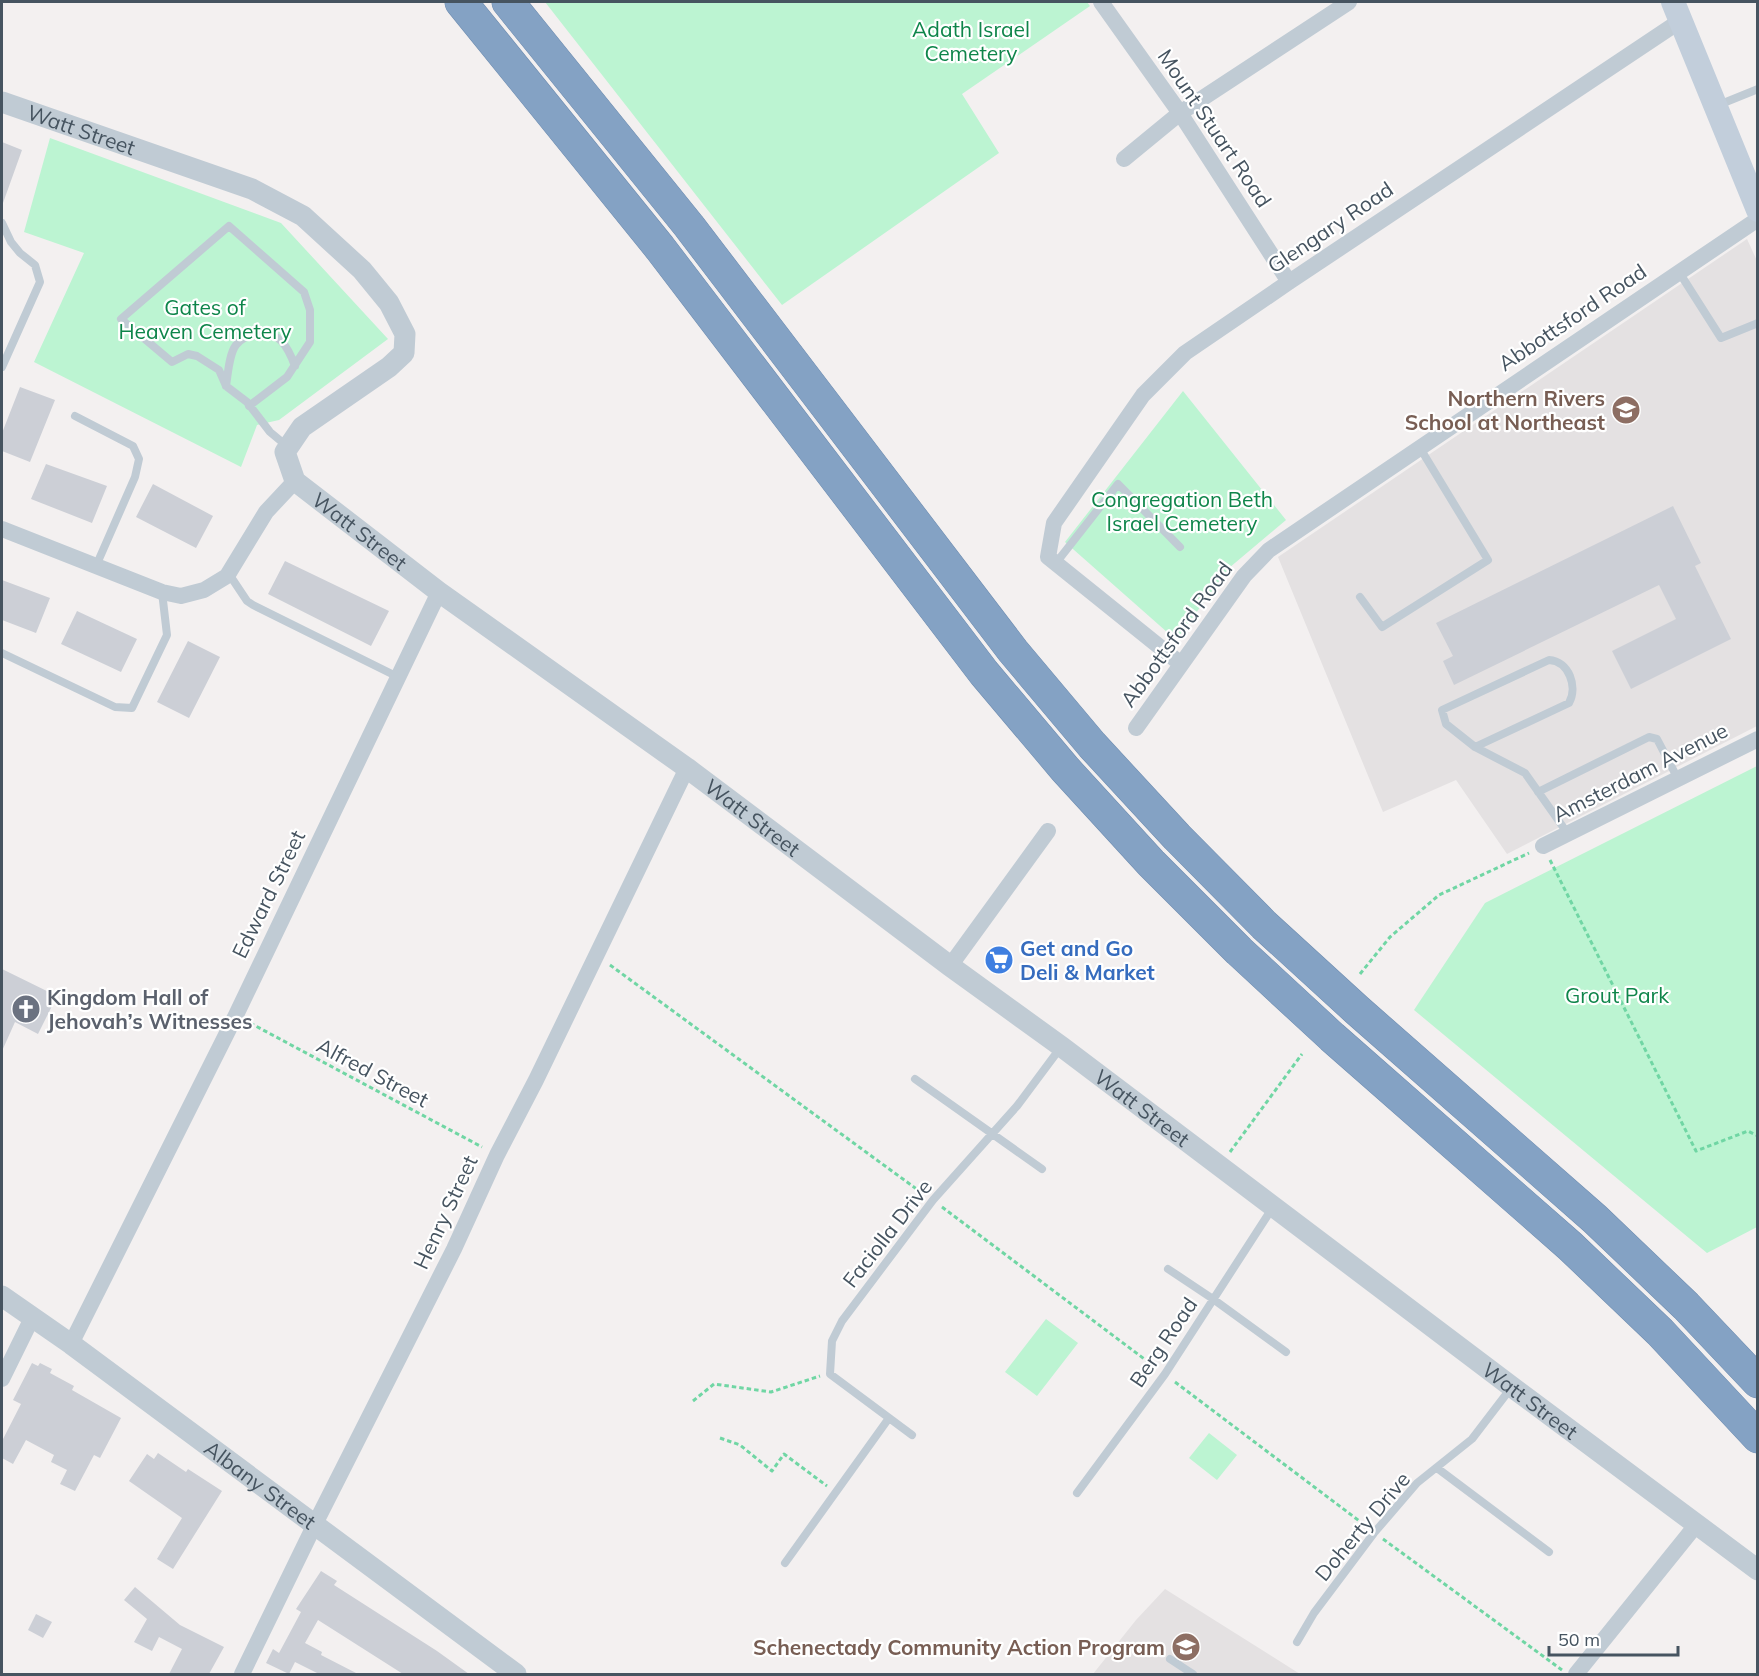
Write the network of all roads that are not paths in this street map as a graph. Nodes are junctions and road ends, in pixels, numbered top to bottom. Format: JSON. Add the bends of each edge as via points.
{"nodes":[{"id":1,"x":461,"y":2,"type":"edge"},
{"id":2,"x":508,"y":2,"type":"edge"},
{"id":3,"x":1101,"y":2,"type":"edge"},
{"id":4,"x":1349,"y":2,"type":"edge"},
{"id":5,"x":1677,"y":11,"type":"edge"},
{"id":6,"x":1758,"y":89,"type":"edge"},
{"id":7,"x":2,"y":102,"type":"edge"},
{"id":8,"x":1715,"y":106,"type":"junction"},
{"id":9,"x":1180,"y":113,"type":"junction"},
{"id":10,"x":1124,"y":159,"type":"dead end"},
{"id":11,"x":1758,"y":210,"type":"edge"},
{"id":12,"x":1758,"y":219,"type":"edge"},
{"id":13,"x":2,"y":223,"type":"edge"},
{"id":14,"x":1679,"y":272,"type":"junction"},
{"id":15,"x":1289,"y":282,"type":"junction"},
{"id":16,"x":1758,"y":323,"type":"edge"},
{"id":17,"x":295,"y":366,"type":"junction"},
{"id":18,"x":2,"y":367,"type":"edge"},
{"id":19,"x":226,"y":386,"type":"junction"},
{"id":20,"x":249,"y":406,"type":"junction"},
{"id":21,"x":75,"y":416,"type":"dead end"},
{"id":22,"x":289,"y":447,"type":"junction"},
{"id":23,"x":1420,"y":448,"type":"junction"},
{"id":24,"x":295,"y":481,"type":"junction"},
{"id":25,"x":2,"y":529,"type":"edge"},
{"id":26,"x":1180,"y":547,"type":"dead end"},
{"id":27,"x":1056,"y":563,"type":"junction"},
{"id":28,"x":96,"y":566,"type":"junction"},
{"id":29,"x":228,"y":573,"type":"junction"},
{"id":30,"x":162,"y":592,"type":"junction"},
{"id":31,"x":439,"y":592,"type":"junction"},
{"id":32,"x":1360,"y":597,"type":"dead end"},
{"id":33,"x":2,"y":653,"type":"edge"},
{"id":34,"x":1181,"y":664,"type":"junction"},
{"id":35,"x":398,"y":677,"type":"junction"},
{"id":36,"x":1136,"y":728,"type":"dead end"},
{"id":37,"x":1758,"y":739,"type":"edge"},
{"id":38,"x":1475,"y":747,"type":"junction"},
{"id":39,"x":687,"y":768,"type":"junction"},
{"id":40,"x":1678,"y":778,"type":"junction"},
{"id":41,"x":1538,"y":792,"type":"junction"},
{"id":42,"x":1048,"y":831,"type":"dead end"},
{"id":43,"x":1568,"y":834,"type":"junction"},
{"id":44,"x":1543,"y":846,"type":"road end"},
{"id":45,"x":950,"y":966,"type":"junction"},
{"id":46,"x":1062,"y":1047,"type":"junction"},
{"id":47,"x":915,"y":1079,"type":"dead end"},
{"id":48,"x":993,"y":1133,"type":"junction"},
{"id":49,"x":1042,"y":1169,"type":"dead end"},
{"id":50,"x":1273,"y":1207,"type":"junction"},
{"id":51,"x":1168,"y":1269,"type":"dead end"},
{"id":52,"x":2,"y":1296,"type":"edge"},
{"id":53,"x":1213,"y":1299,"type":"junction"},
{"id":54,"x":32,"y":1318,"type":"junction"},
{"id":55,"x":71,"y":1344,"type":"junction"},
{"id":56,"x":1286,"y":1352,"type":"dead end"},
{"id":57,"x":2,"y":1379,"type":"edge"},
{"id":58,"x":1758,"y":1382,"type":"edge"},
{"id":59,"x":1512,"y":1387,"type":"junction"},
{"id":60,"x":889,"y":1418,"type":"junction"},
{"id":61,"x":912,"y":1435,"type":"dead end"},
{"id":62,"x":1758,"y":1437,"type":"edge"},
{"id":63,"x":1437,"y":1467,"type":"junction"},
{"id":64,"x":1077,"y":1493,"type":"dead end"},
{"id":65,"x":1697,"y":1524,"type":"junction"},
{"id":66,"x":314,"y":1526,"type":"junction"},
{"id":67,"x":1549,"y":1552,"type":"dead end"},
{"id":68,"x":785,"y":1563,"type":"dead end"},
{"id":69,"x":1758,"y":1570,"type":"edge"},
{"id":70,"x":1297,"y":1642,"type":"dead end"},
{"id":71,"x":1170,"y":1659,"type":"dead end"},
{"id":72,"x":242,"y":1674,"type":"edge"},
{"id":73,"x":516,"y":1674,"type":"edge"},
{"id":74,"x":1193,"y":1674,"type":"edge"},
{"id":75,"x":1575,"y":1674,"type":"edge"}],
"edges":[{"from":1,"to":62,"type":"highway","via":[[660,248],[984,673],[1065,769],[1239,951],[1570,1246],[1660,1332]]},
{"from":2,"to":58,"type":"highway","via":[[689,226],[1012,651],[1099,753],[1264,925],[1595,1219]]},
{"from":3,"to":9,"type":"street","name":"Mount Stuart Road"},
{"from":4,"to":9,"type":"street"},
{"from":5,"to":8,"type":"main road"},
{"from":5,"to":15,"type":"street","name":"Glengary Road"},
{"from":6,"to":8,"type":"lane"},
{"from":7,"to":22,"type":"street","name":"Watt Street","via":[[252,189],[303,216],[362,270],[389,303],[405,334],[404,353],[302,427]]},
{"from":8,"to":11,"type":"main road"},
{"from":9,"to":10,"type":"street"},
{"from":9,"to":15,"type":"street","name":"Mount Stuart Road"},
{"from":12,"to":14,"type":"street","name":"Abbottsford Road"},
{"from":13,"to":18,"type":"lane","via":[[10,242],[35,265],[40,282]]},
{"from":14,"to":16,"type":"lane","via":[[1721,338]]},
{"from":14,"to":23,"type":"street","name":"Abbottsford Road"},
{"from":15,"to":27,"type":"street","name":"Glengary Road","via":[[1185,353],[1143,395],[1054,523],[1048,557]]},
{"from":17,"to":19,"type":"lane","via":[[279,339],[266,332],[250,334],[236,345]]},
{"from":17,"to":19,"type":"lane","via":[[310,342],[310,309],[303,292],[230,226],[121,319],[172,362],[188,354],[219,370]]},
{"from":17,"to":20,"type":"lane","via":[[287,377]]},
{"from":19,"to":20,"type":"lane"},
{"from":20,"to":22,"type":"lane","via":[[270,432]]},
{"from":21,"to":28,"type":"lane","via":[[133,446],[139,459],[135,477]]},
{"from":22,"to":24,"type":"street","name":"Watt Street","via":[[285,452]]},
{"from":23,"to":32,"type":"lane","via":[[1488,560],[1382,627]]},
{"from":23,"to":34,"type":"street","name":"Abbottsford Road","via":[[1269,550],[1244,576]]},
{"from":24,"to":29,"type":"street","via":[[266,512]]},
{"from":24,"to":31,"type":"street","name":"Watt Street"},
{"from":25,"to":28,"type":"street"},
{"from":26,"to":27,"type":"lane","via":[[1118,484]]},
{"from":27,"to":34,"type":"street"},
{"from":28,"to":30,"type":"street"},
{"from":29,"to":30,"type":"street","via":[[204,590],[182,596]]},
{"from":29,"to":35,"type":"lane","via":[[253,605]]},
{"from":30,"to":33,"type":"lane","via":[[167,635],[132,708],[115,707]]},
{"from":31,"to":35,"type":"street","name":"Edward Street"},
{"from":31,"to":39,"type":"street","name":"Watt Street"},
{"from":34,"to":36,"type":"street","name":"Abbottsford Road"},
{"from":35,"to":55,"type":"street","name":"Edward Street","via":[[236,1015]]},
{"from":37,"to":40,"type":"street","name":"Amsterdam Avenue"},
{"from":38,"to":38,"type":"lane","via":[[1446,724],[1442,710],[1549,660],[1564,665],[1574,687],[1569,703]]},
{"from":38,"to":41,"type":"lane","via":[[1525,773]]},
{"from":39,"to":45,"type":"street","name":"Watt Street"},
{"from":39,"to":66,"type":"street","name":"Henry Street","via":[[454,1249]]},
{"from":40,"to":41,"type":"lane","via":[[1657,739],[1650,737]]},
{"from":40,"to":43,"type":"street","name":"Amsterdam Avenue"},
{"from":41,"to":43,"type":"lane"},
{"from":42,"to":45,"type":"street"},
{"from":43,"to":44,"type":"street","name":"Amsterdam Avenue"},
{"from":45,"to":46,"type":"street","name":"Watt Street"},
{"from":46,"to":48,"type":"lane","name":"Faciolla Drive"},
{"from":46,"to":50,"type":"street","name":"Watt Street"},
{"from":47,"to":48,"type":"lane"},
{"from":48,"to":49,"type":"lane"},
{"from":48,"to":60,"type":"lane","name":"Faciolla Drive","via":[[933,1200],[842,1321],[832,1341],[830,1374]]},
{"from":50,"to":53,"type":"lane","name":"Berg Road"},
{"from":50,"to":59,"type":"street","name":"Watt Street"},
{"from":51,"to":53,"type":"lane"},
{"from":52,"to":54,"type":"street","name":"Albany Street"},
{"from":53,"to":56,"type":"lane"},
{"from":53,"to":64,"type":"lane","name":"Berg Road","via":[[1165,1374]]},
{"from":54,"to":55,"type":"street","name":"Albany Street"},
{"from":54,"to":57,"type":"street"},
{"from":55,"to":66,"type":"street","name":"Albany Street"},
{"from":59,"to":63,"type":"lane","name":"Doherty Drive","via":[[1472,1439]]},
{"from":59,"to":65,"type":"street","name":"Watt Street"},
{"from":60,"to":61,"type":"lane"},
{"from":60,"to":68,"type":"lane"},
{"from":63,"to":67,"type":"lane"},
{"from":63,"to":70,"type":"lane","name":"Doherty Drive","via":[[1374,1533]]},
{"from":65,"to":69,"type":"street","name":"Watt Street"},
{"from":65,"to":75,"type":"street"},
{"from":66,"to":72,"type":"street","name":"Henry Street"},
{"from":66,"to":73,"type":"street","name":"Albany Street"},
{"from":71,"to":74,"type":"lane"}]}
